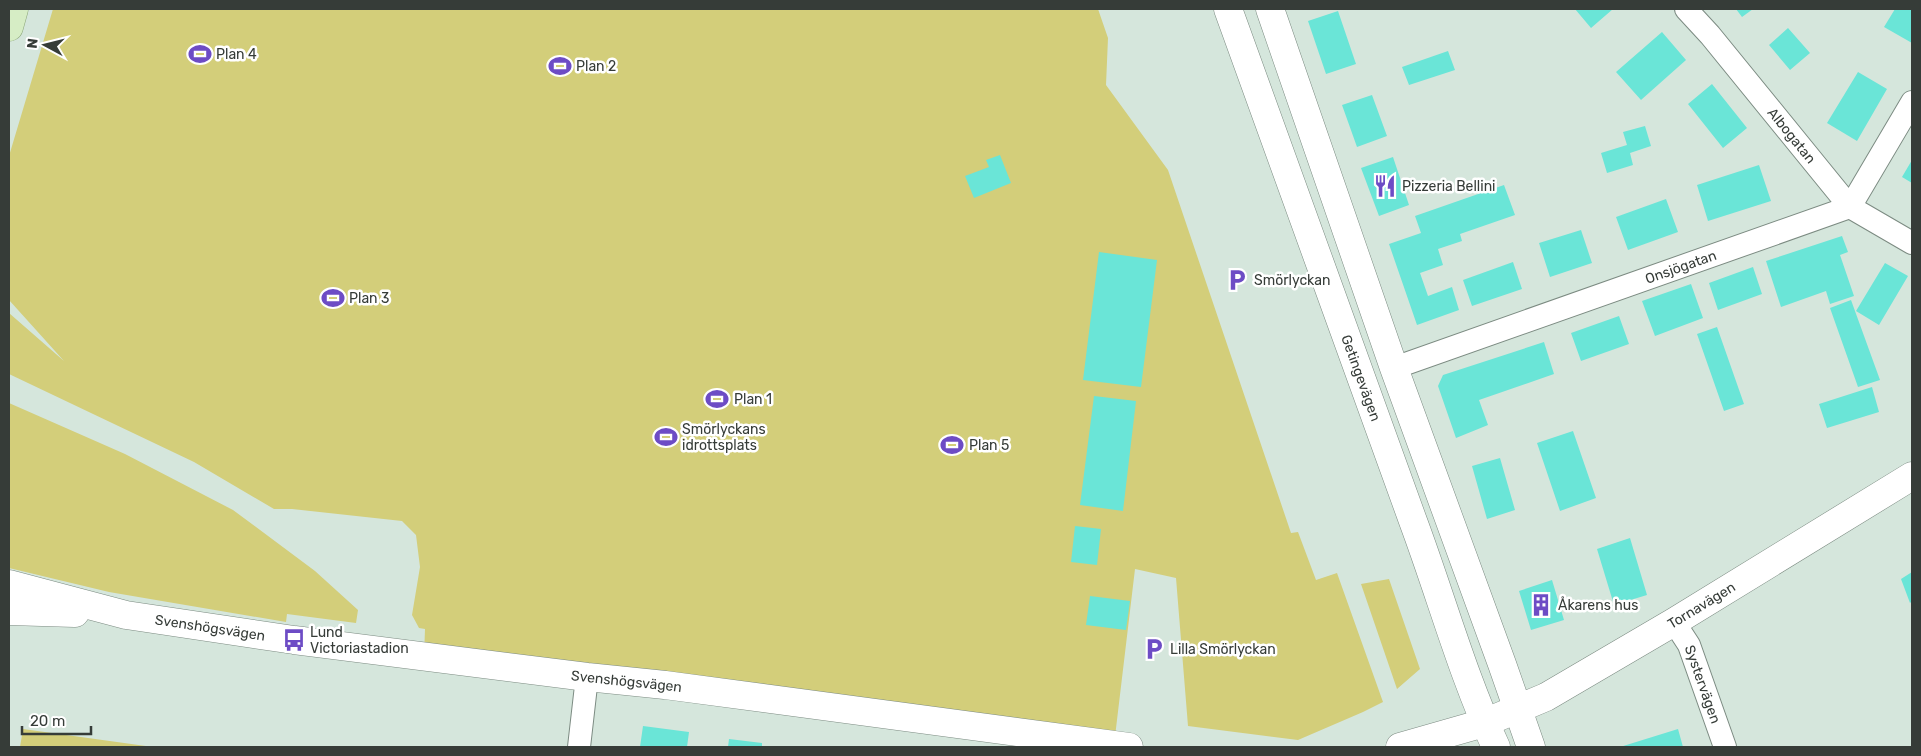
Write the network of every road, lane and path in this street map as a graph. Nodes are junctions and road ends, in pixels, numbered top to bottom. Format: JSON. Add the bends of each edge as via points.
{"nodes":[{"id":1,"x":14,"y":9,"type":"edge"},
{"id":2,"x":1228,"y":9,"type":"edge"},
{"id":3,"x":1270,"y":9,"type":"edge"},
{"id":4,"x":1686,"y":9,"type":"edge"},
{"id":5,"x":9,"y":27,"type":"edge"},
{"id":6,"x":1912,"y":102,"type":"edge"},
{"id":7,"x":1850,"y":207,"type":"junction"},
{"id":8,"x":1912,"y":243,"type":"edge"},
{"id":9,"x":1394,"y":368,"type":"junction"},
{"id":10,"x":1912,"y":476,"type":"edge"},
{"id":11,"x":9,"y":584,"type":"edge"},
{"id":12,"x":9,"y":611,"type":"edge"},
{"id":13,"x":126,"y":615,"type":"junction"},
{"id":14,"x":1674,"y":622,"type":"junction"},
{"id":15,"x":587,"y":678,"type":"junction"},
{"id":16,"x":1518,"y":710,"type":"junction"},
{"id":17,"x":1484,"y":723,"type":"junction"},
{"id":18,"x":579,"y":747,"type":"edge"},
{"id":19,"x":1129,"y":747,"type":"edge"},
{"id":20,"x":1400,"y":747,"type":"edge"},
{"id":21,"x":1496,"y":747,"type":"edge"},
{"id":22,"x":1531,"y":747,"type":"edge"},
{"id":23,"x":1725,"y":747,"type":"edge"}],
"edges":[{"from":1,"to":5,"type":"main road"},
{"from":2,"to":17,"type":"main road","name":"Getingevägen"},
{"from":3,"to":9,"type":"main road"},
{"from":4,"to":7,"type":"street","name":"Albogatan"},
{"from":6,"to":7,"type":"street"},
{"from":7,"to":8,"type":"street","name":"Albogatan"},
{"from":7,"to":9,"type":"street","name":"Onsjögatan"},
{"from":9,"to":16,"type":"main road"},
{"from":10,"to":14,"type":"main road","name":"Tornavägen"},
{"from":11,"to":13,"type":"main road","name":"Svenshögsvägen"},
{"from":12,"to":13,"type":"main road","name":"Svenshögsvägen"},
{"from":13,"to":15,"type":"main road","name":"Svenshögsvägen","via":[[364,651]]},
{"from":14,"to":16,"type":"main road","name":"Tornavägen"},
{"from":14,"to":23,"type":"street","name":"Systervägen","via":[[1689,645]]},
{"from":15,"to":18,"type":"street"},
{"from":15,"to":19,"type":"main road","name":"Svenshögsvägen","via":[[675,686]]},
{"from":16,"to":17,"type":"main road","name":"Tornavägen"},
{"from":16,"to":22,"type":"main road"},
{"from":17,"to":20,"type":"main road"},
{"from":17,"to":21,"type":"main road","name":"Getingevägen"}]}
